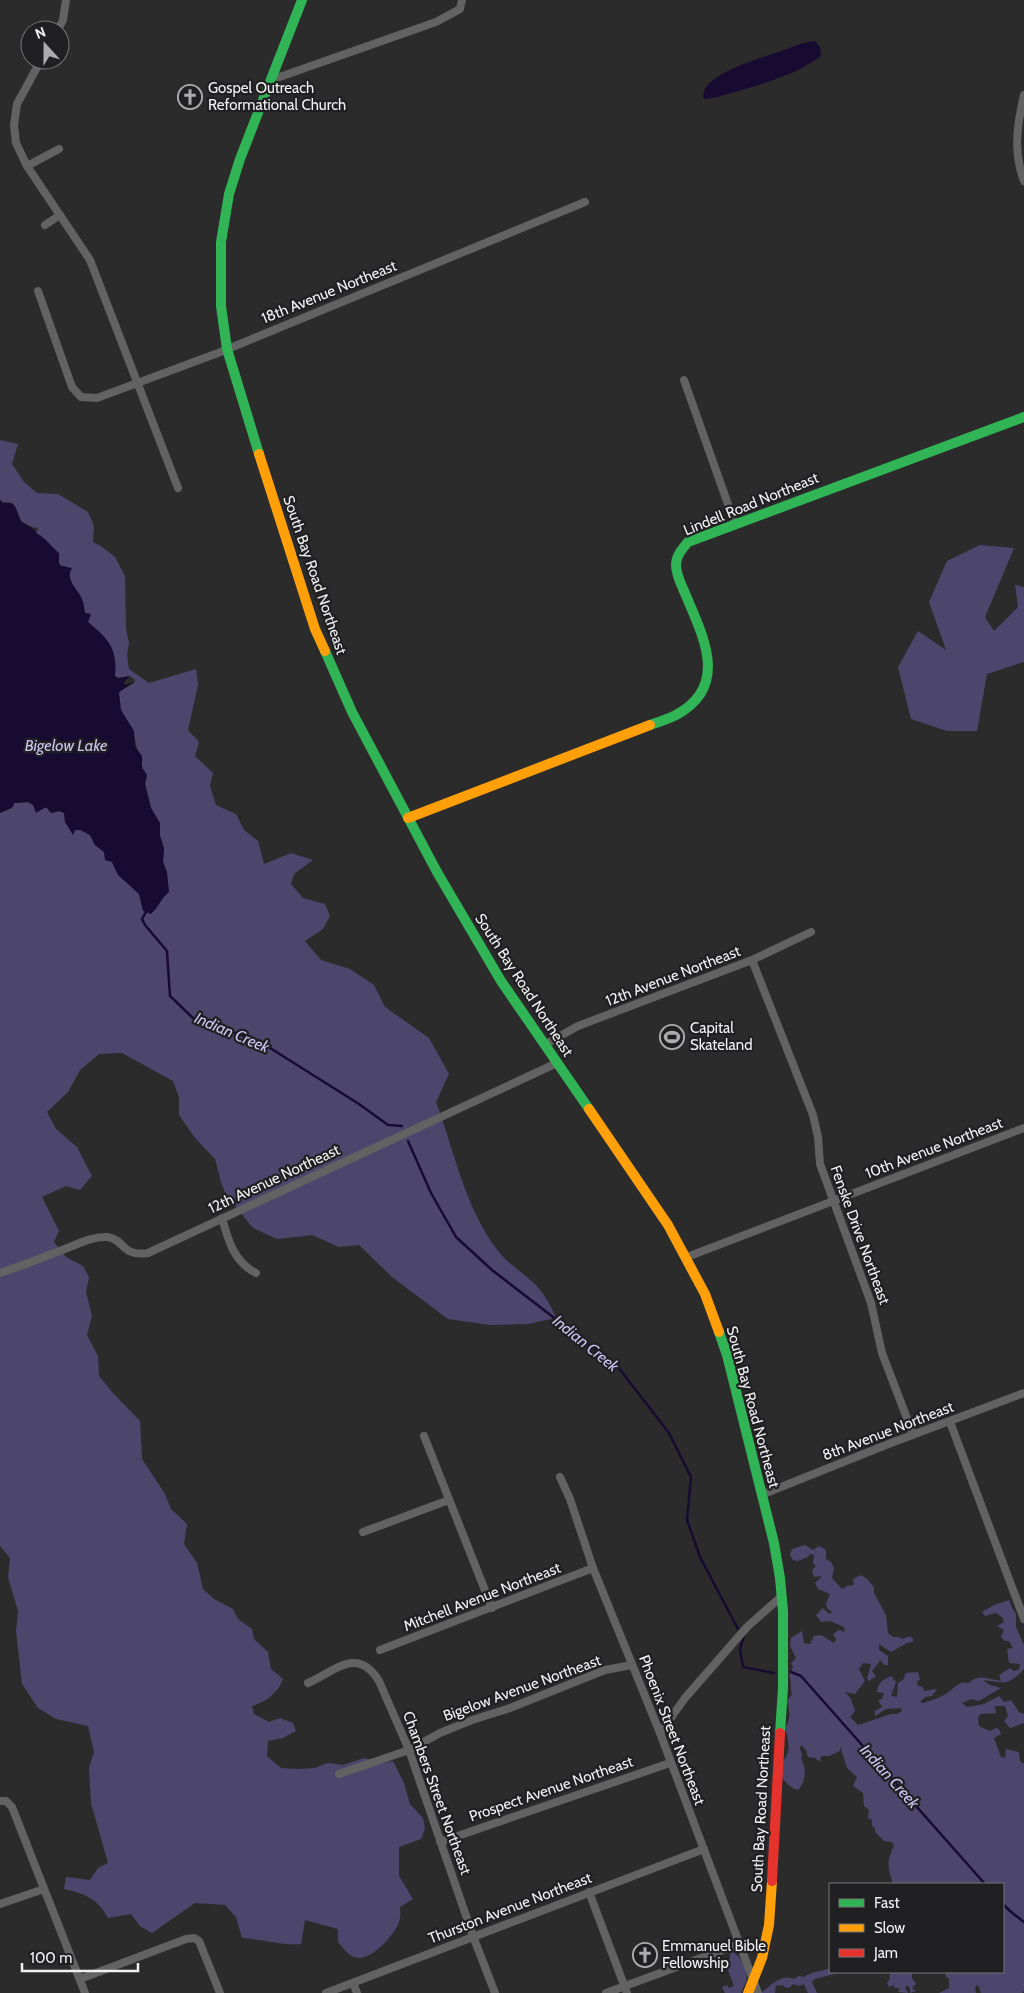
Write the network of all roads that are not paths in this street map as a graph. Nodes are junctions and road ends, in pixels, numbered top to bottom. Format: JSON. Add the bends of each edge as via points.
{"nodes":[{"id":1,"x":66,"y":0,"type":"edge"},
{"id":2,"x":302,"y":0,"type":"edge"},
{"id":3,"x":462,"y":0,"type":"edge"},
{"id":4,"x":63,"y":20,"type":"edge"},
{"id":5,"x":35,"y":70,"type":"edge"},
{"id":6,"x":271,"y":80,"type":"junction"},
{"id":7,"x":1024,"y":95,"type":"edge"},
{"id":8,"x":59,"y":149,"type":"dead end"},
{"id":9,"x":27,"y":166,"type":"junction"},
{"id":10,"x":1024,"y":181,"type":"edge"},
{"id":11,"x":585,"y":202,"type":"dead end"},
{"id":12,"x":60,"y":215,"type":"junction"},
{"id":13,"x":45,"y":225,"type":"dead end"},
{"id":14,"x":38,"y":291,"type":"dead end"},
{"id":15,"x":227,"y":349,"type":"junction"},
{"id":16,"x":684,"y":380,"type":"dead end"},
{"id":17,"x":138,"y":383,"type":"junction"},
{"id":18,"x":1024,"y":417,"type":"edge"},
{"id":19,"x":178,"y":488,"type":"dead end"},
{"id":20,"x":735,"y":524,"type":"junction"},
{"id":21,"x":408,"y":818,"type":"junction"},
{"id":22,"x":811,"y":932,"type":"dead end"},
{"id":23,"x":752,"y":960,"type":"junction"},
{"id":24,"x":544,"y":1045,"type":"junction"},
{"id":25,"x":557,"y":1063,"type":"junction"},
{"id":26,"x":1024,"y":1128,"type":"edge"},
{"id":27,"x":833,"y":1201,"type":"junction"},
{"id":28,"x":222,"y":1218,"type":"junction"},
{"id":29,"x":687,"y":1257,"type":"junction"},
{"id":30,"x":256,"y":1272,"type":"dead end"},
{"id":31,"x":0,"y":1273,"type":"edge"},
{"id":32,"x":1024,"y":1393,"type":"edge"},
{"id":33,"x":950,"y":1422,"type":"junction"},
{"id":34,"x":913,"y":1434,"type":"junction"},
{"id":35,"x":424,"y":1436,"type":"dead end"},
{"id":36,"x":560,"y":1477,"type":"dead end"},
{"id":37,"x":761,"y":1495,"type":"junction"},
{"id":38,"x":449,"y":1500,"type":"junction"},
{"id":39,"x":364,"y":1532,"type":"dead end"},
{"id":40,"x":593,"y":1568,"type":"junction"},
{"id":41,"x":782,"y":1596,"type":"junction"},
{"id":42,"x":492,"y":1608,"type":"junction"},
{"id":43,"x":1024,"y":1619,"type":"edge"},
{"id":44,"x":380,"y":1650,"type":"dead end"},
{"id":45,"x":632,"y":1665,"type":"junction"},
{"id":46,"x":308,"y":1683,"type":"dead end"},
{"id":47,"x":660,"y":1733,"type":"junction"},
{"id":48,"x":409,"y":1750,"type":"junction"},
{"id":49,"x":670,"y":1763,"type":"junction"},
{"id":50,"x":339,"y":1774,"type":"dead end"},
{"id":51,"x":3,"y":1801,"type":"edge"},
{"id":52,"x":440,"y":1842,"type":"junction"},
{"id":53,"x":704,"y":1850,"type":"junction"},
{"id":54,"x":44,"y":1888,"type":"junction"},
{"id":55,"x":589,"y":1892,"type":"junction"},
{"id":56,"x":0,"y":1904,"type":"edge"},
{"id":57,"x":473,"y":1936,"type":"junction"},
{"id":58,"x":739,"y":1944,"type":"junction"},
{"id":59,"x":80,"y":1979,"type":"junction"},
{"id":60,"x":754,"y":1981,"type":"junction"},
{"id":61,"x":353,"y":1983,"type":"junction"},
{"id":62,"x":625,"y":1990,"type":"edge"},
{"id":63,"x":85,"y":1993,"type":"edge"},
{"id":64,"x":220,"y":1993,"type":"edge"},
{"id":65,"x":326,"y":1993,"type":"edge"},
{"id":66,"x":357,"y":1993,"type":"edge"},
{"id":67,"x":495,"y":1993,"type":"edge"},
{"id":68,"x":606,"y":1993,"type":"edge"},
{"id":69,"x":748,"y":1993,"type":"edge"},
{"id":70,"x":758,"y":1993,"type":"edge"}],
"edges":[{"from":1,"to":4,"type":"street"},
{"from":2,"to":6,"type":"street","name":"South Bay Road Northeast"},
{"from":3,"to":6,"type":"street","via":[[460,9],[436,22]]},
{"from":5,"to":9,"type":"street","via":[[22,94],[14,125],[16,143]]},
{"from":6,"to":15,"type":"street","name":"South Bay Road Northeast","via":[[233,177],[224,218],[219,286]]},
{"from":7,"to":10,"type":"street","via":[[1016,144]]},
{"from":8,"to":9,"type":"street"},
{"from":9,"to":12,"type":"street"},
{"from":11,"to":15,"type":"street","name":"18th Avenue Northeast"},
{"from":12,"to":13,"type":"street"},
{"from":12,"to":17,"type":"street","via":[[90,260]]},
{"from":14,"to":17,"type":"street","name":"18th Avenue Northeast","via":[[68,379],[77,394],[97,398]]},
{"from":15,"to":17,"type":"street","name":"18th Avenue Northeast"},
{"from":15,"to":21,"type":"street","name":"South Bay Road Northeast","via":[[314,629],[352,712]]},
{"from":16,"to":20,"type":"street"},
{"from":17,"to":19,"type":"street"},
{"from":18,"to":20,"type":"street","name":"Lindell Road Northeast"},
{"from":20,"to":21,"type":"street","name":"Lindell Road Northeast","via":[[688,542],[677,556],[678,574],[710,662],[706,688],[690,707]]},
{"from":21,"to":24,"type":"street","name":"South Bay Road Northeast","via":[[462,916]]},
{"from":22,"to":23,"type":"street","name":"12th Avenue Northeast"},
{"from":23,"to":24,"type":"street","name":"12th Avenue Northeast","via":[[578,1026]]},
{"from":23,"to":27,"type":"street","name":"Fenske Drive Northeast","via":[[813,1115],[820,1164]]},
{"from":24,"to":25,"type":"street","name":"South Bay Road Northeast"},
{"from":25,"to":28,"type":"street","name":"12th Avenue Northeast"},
{"from":25,"to":29,"type":"street","name":"South Bay Road Northeast"},
{"from":26,"to":27,"type":"street","name":"10th Avenue Northeast"},
{"from":27,"to":29,"type":"street","name":"10th Avenue Northeast"},
{"from":27,"to":34,"type":"street","name":"Fenske Drive Northeast","via":[[871,1303],[882,1353]]},
{"from":28,"to":30,"type":"street","via":[[236,1256],[244,1266]]},
{"from":28,"to":31,"type":"street","name":"12th Avenue Northeast","via":[[148,1253],[134,1254],[110,1237],[104,1237]]},
{"from":29,"to":37,"type":"street","name":"South Bay Road Northeast","via":[[727,1355]]},
{"from":32,"to":33,"type":"street","name":"8th Avenue Northeast"},
{"from":33,"to":34,"type":"street","name":"8th Avenue Northeast"},
{"from":33,"to":43,"type":"street"},
{"from":34,"to":37,"type":"street","name":"8th Avenue Northeast"},
{"from":35,"to":38,"type":"street"},
{"from":36,"to":40,"type":"street","name":"Phoenix Street Northeast"},
{"from":37,"to":41,"type":"street","name":"South Bay Road Northeast","via":[[774,1543]]},
{"from":38,"to":39,"type":"street"},
{"from":38,"to":42,"type":"street"},
{"from":40,"to":42,"type":"street","name":"Mitchell Avenue Northeast"},
{"from":40,"to":45,"type":"street","name":"Phoenix Street Northeast"},
{"from":41,"to":47,"type":"street","via":[[747,1627],[685,1698]]},
{"from":41,"to":60,"type":"street","name":"South Bay Road Northeast","via":[[783,1688],[770,1918]]},
{"from":42,"to":44,"type":"street","name":"Mitchell Avenue Northeast"},
{"from":45,"to":47,"type":"street","name":"Phoenix Street Northeast"},
{"from":45,"to":48,"type":"street","name":"Bigelow Avenue Northeast","via":[[605,1670],[472,1720]]},
{"from":46,"to":48,"type":"street","name":"Chambers Street Northeast","via":[[350,1662],[368,1667],[379,1681]]},
{"from":47,"to":49,"type":"street","name":"Phoenix Street Northeast"},
{"from":48,"to":50,"type":"street","name":"Bigelow Avenue Northeast"},
{"from":48,"to":52,"type":"street","name":"Chambers Street Northeast"},
{"from":49,"to":52,"type":"street","name":"Prospect Avenue Northeast"},
{"from":49,"to":53,"type":"street","name":"Phoenix Street Northeast"},
{"from":51,"to":54,"type":"street","via":[[12,1806]]},
{"from":52,"to":57,"type":"street","name":"Chambers Street Northeast"},
{"from":53,"to":55,"type":"street","name":"Thurston Avenue Northeast"},
{"from":53,"to":58,"type":"street","name":"Phoenix Street Northeast"},
{"from":54,"to":56,"type":"street"},
{"from":54,"to":59,"type":"street"},
{"from":55,"to":57,"type":"street","name":"Thurston Avenue Northeast"},
{"from":55,"to":62,"type":"street"},
{"from":57,"to":61,"type":"street","name":"Thurston Avenue Northeast"},
{"from":57,"to":67,"type":"street","name":"Chambers Street Northeast"},
{"from":58,"to":60,"type":"street","name":"Phoenix Street Northeast"},
{"from":58,"to":62,"type":"street"},
{"from":59,"to":63,"type":"street"},
{"from":59,"to":64,"type":"street","via":[[194,1938],[199,1941]]},
{"from":60,"to":69,"type":"street","name":"South Bay Road Northeast"},
{"from":60,"to":70,"type":"street","name":"Phoenix Street Northeast"},
{"from":61,"to":65,"type":"street","name":"Thurston Avenue Northeast"},
{"from":61,"to":66,"type":"street"},
{"from":62,"to":68,"type":"street"}]}
